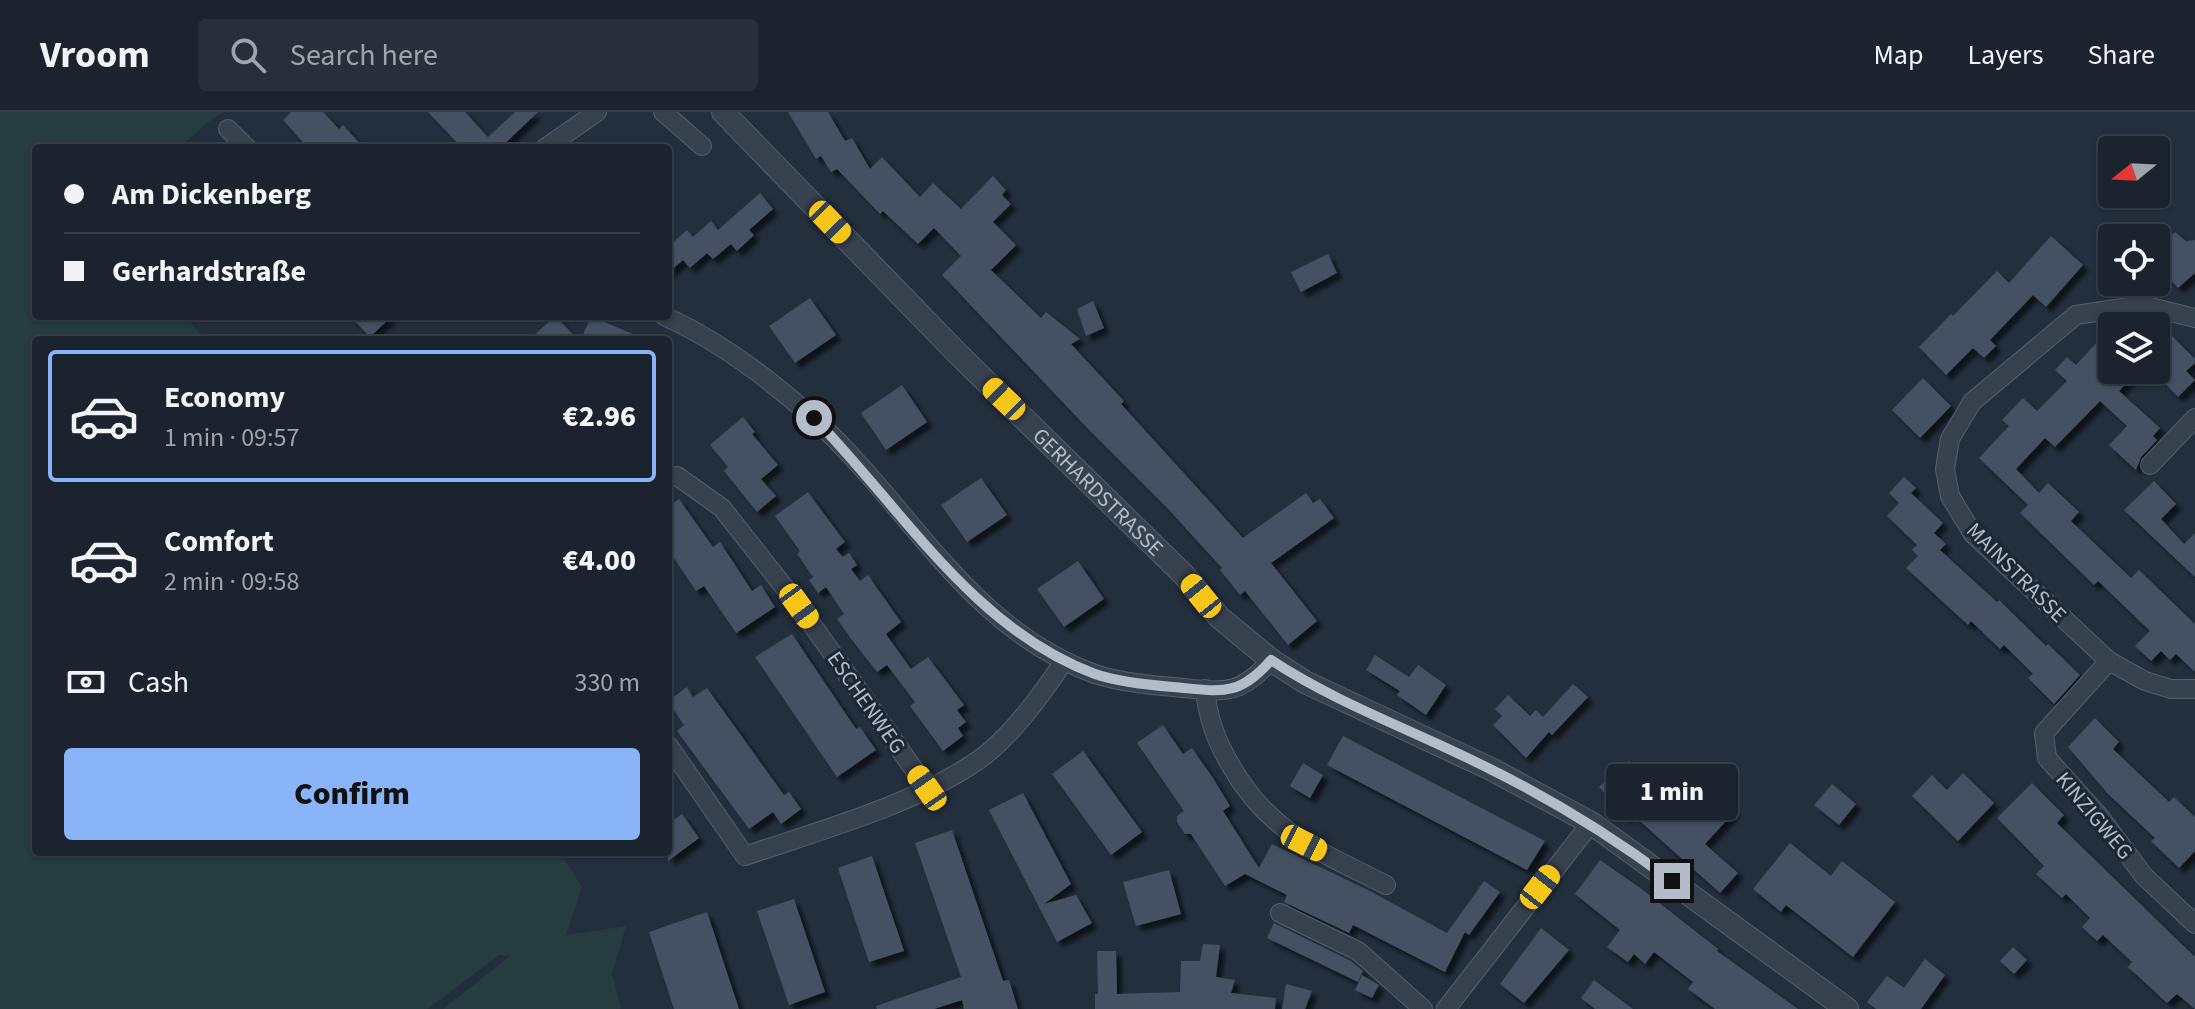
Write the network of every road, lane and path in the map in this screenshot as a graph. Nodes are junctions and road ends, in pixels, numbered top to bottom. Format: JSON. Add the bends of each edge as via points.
{"nodes":[{"id":1,"x":597,"y":112,"type":"edge"},
{"id":2,"x":663,"y":112,"type":"edge"},
{"id":3,"x":723,"y":112,"type":"edge"},
{"id":4,"x":228,"y":129,"type":"dead end"},
{"id":5,"x":243,"y":144,"type":"edge"},
{"id":6,"x":551,"y":144,"type":"edge"},
{"id":7,"x":702,"y":146,"type":"dead end"},
{"id":8,"x":2195,"y":318,"type":"edge"},
{"id":9,"x":671,"y":320,"type":"edge"},
{"id":10,"x":2195,"y":418,"type":"edge"},
{"id":11,"x":2150,"y":465,"type":"dead end"},
{"id":12,"x":677,"y":476,"type":"dead end"},
{"id":13,"x":1271,"y":660,"type":"junction"},
{"id":14,"x":1064,"y":661,"type":"junction"},
{"id":15,"x":2109,"y":661,"type":"junction"},
{"id":16,"x":1205,"y":689,"type":"junction"},
{"id":17,"x":2195,"y":689,"type":"edge"},
{"id":18,"x":672,"y":751,"type":"edge"},
{"id":19,"x":927,"y":788,"type":"junction"},
{"id":20,"x":1591,"y":823,"type":"junction"},
{"id":21,"x":1386,"y":885,"type":"dead end"},
{"id":22,"x":1280,"y":913,"type":"dead end"},
{"id":23,"x":2195,"y":924,"type":"edge"},
{"id":24,"x":1454,"y":1006,"type":"edge"},
{"id":25,"x":1423,"y":1009,"type":"edge"},
{"id":26,"x":1847,"y":1009,"type":"edge"}],
"edges":[{"from":1,"to":6,"type":"street"},
{"from":2,"to":7,"type":"street"},
{"from":3,"to":13,"type":"street","name":"GERHARDSTRASSE","via":[[959,355],[1184,575],[1219,617]]},
{"from":4,"to":5,"type":"street"},
{"from":8,"to":15,"type":"street","name":"MAINSTRASSE","via":[[2142,305],[2076,315],[1972,402],[1950,439],[1945,469],[1950,496],[1973,534]]},
{"from":9,"to":14,"type":"street","via":[[727,351],[814,418],[974,597]]},
{"from":10,"to":11,"type":"street"},
{"from":12,"to":19,"type":"street","name":"ESCHENWEG","via":[[722,508],[799,606]]},
{"from":13,"to":16,"type":"street","via":[[1239,688]]},
{"from":13,"to":20,"type":"street","name":"GERHARDSTRASSE","via":[[1305,682],[1491,769]]},
{"from":14,"to":16,"type":"street","via":[[1098,675]]},
{"from":14,"to":19,"type":"street","via":[[992,749]]},
{"from":15,"to":17,"type":"street","name":"MAINSTRASSE","via":[[2145,681]]},
{"from":15,"to":23,"type":"street","name":"KINZIGWEG","via":[[2044,733],[2047,758],[2144,876]]},
{"from":16,"to":21,"type":"street","via":[[1214,737],[1260,809],[1304,843]]},
{"from":18,"to":19,"type":"street","via":[[745,856]]},
{"from":20,"to":24,"type":"street"},
{"from":20,"to":26,"type":"street","name":"GERHARDSTRASSE"},
{"from":22,"to":25,"type":"street","via":[[1358,951]]}]}
